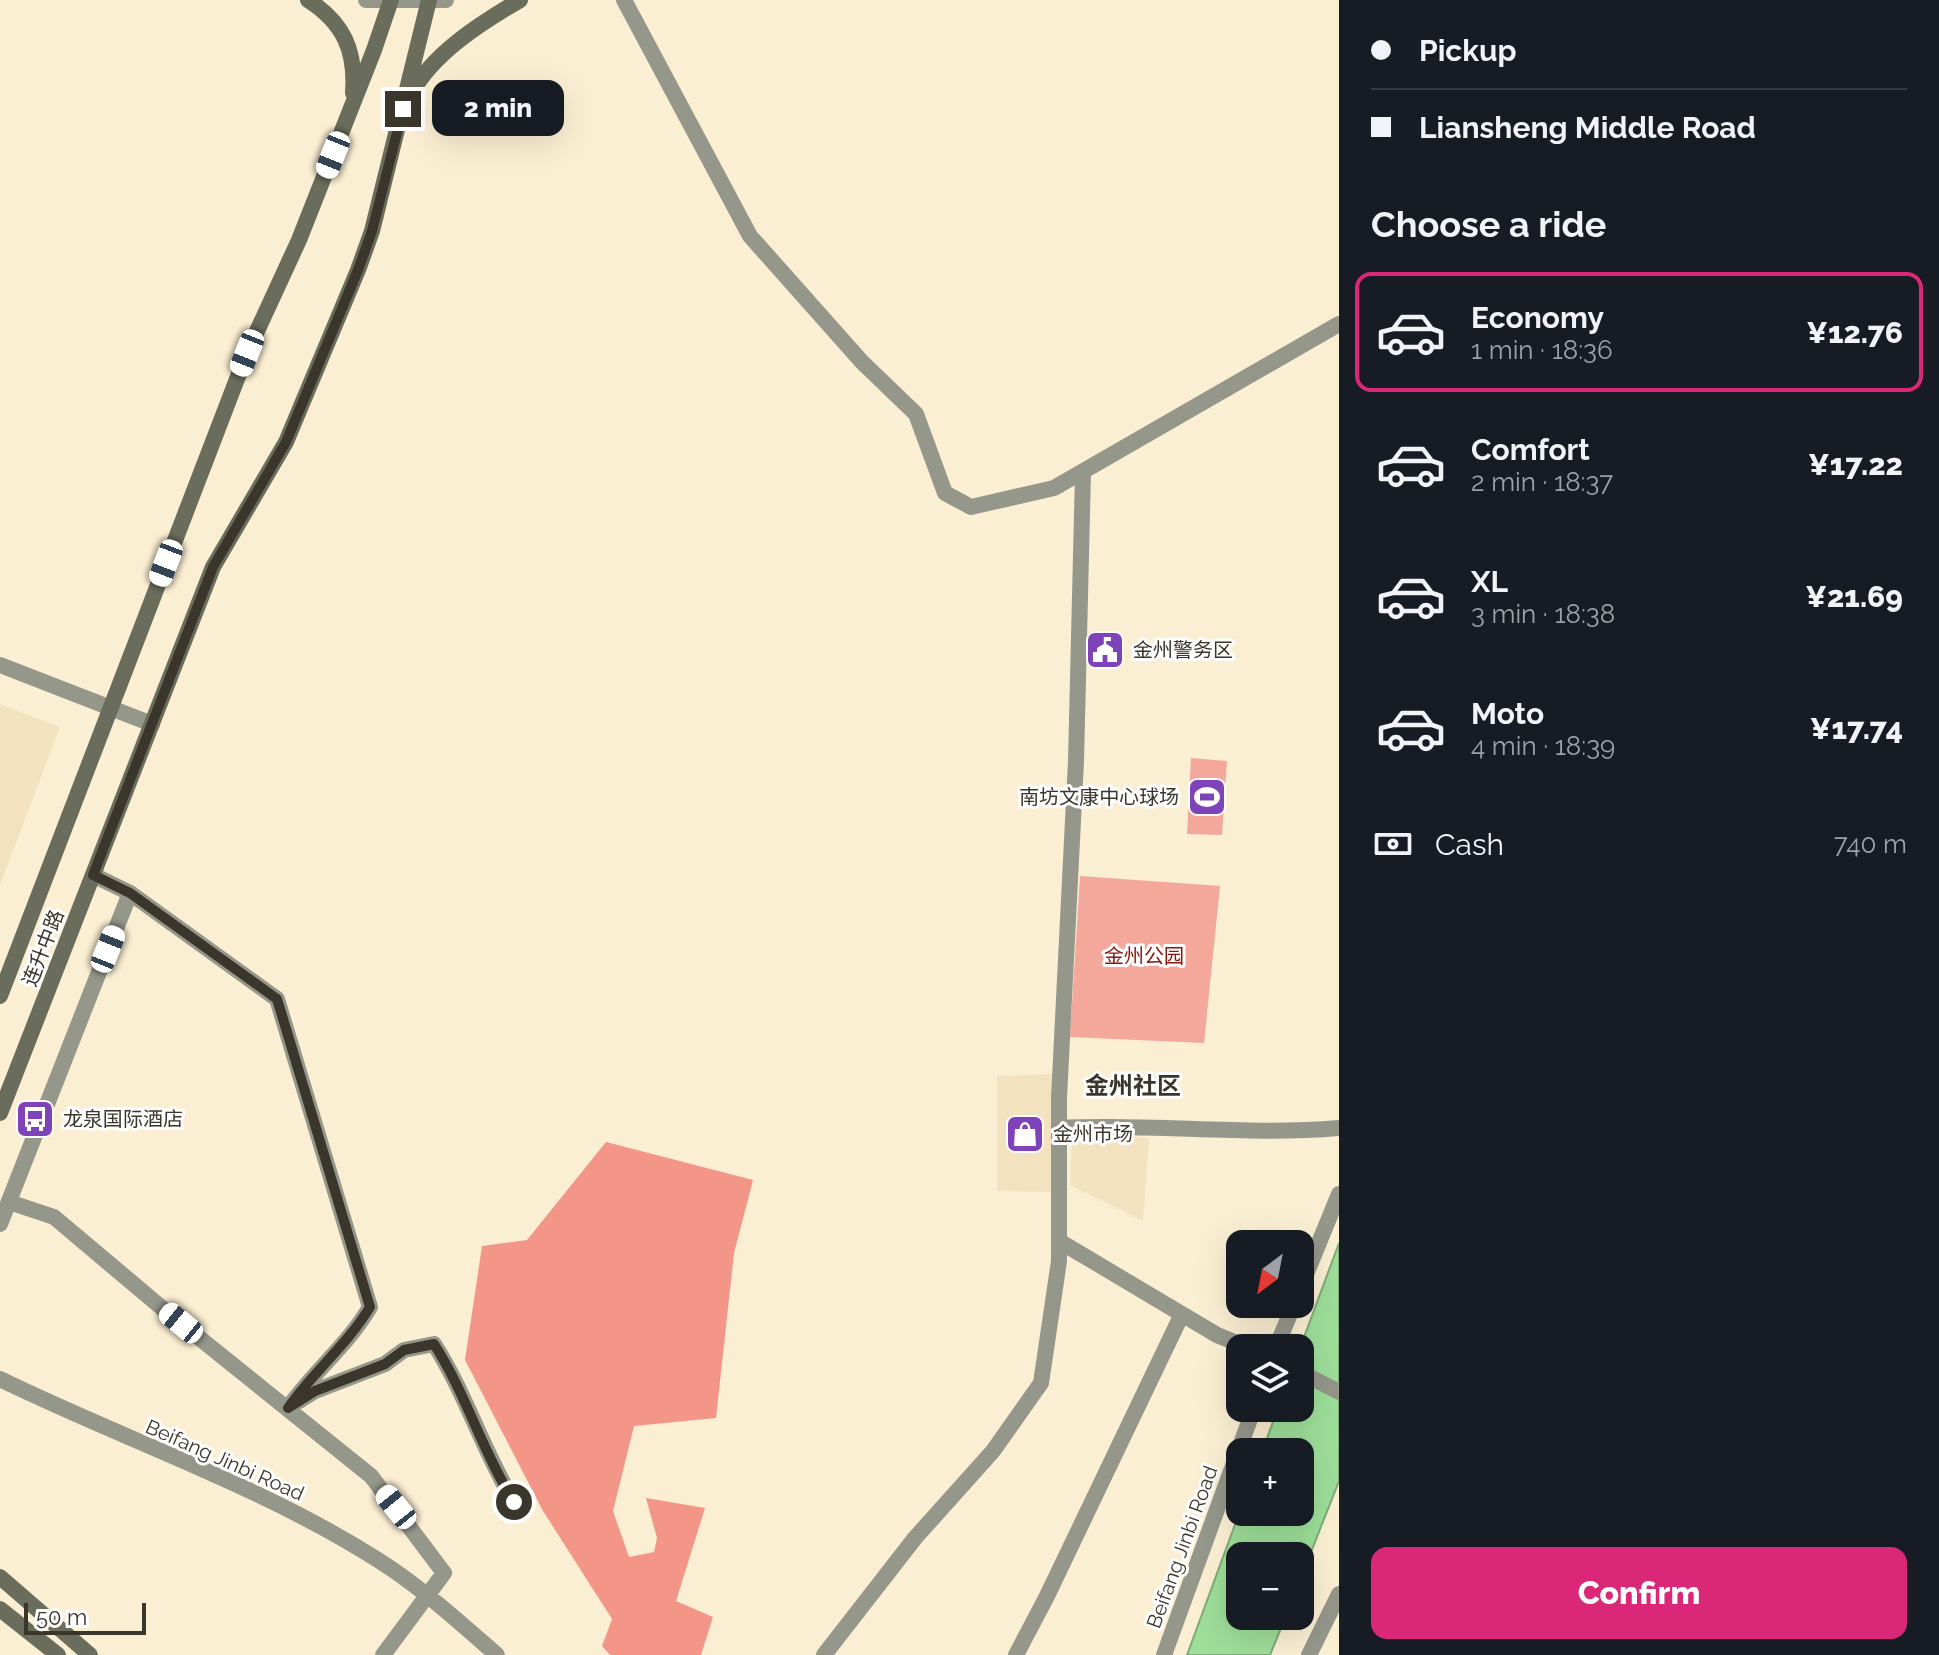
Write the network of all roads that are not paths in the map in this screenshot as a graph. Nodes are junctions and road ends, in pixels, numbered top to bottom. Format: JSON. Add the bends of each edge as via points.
{"nodes":[{"id":1,"x":308,"y":0,"type":"edge"},
{"id":2,"x":366,"y":0,"type":"edge"},
{"id":3,"x":435,"y":0,"type":"edge"},
{"id":4,"x":520,"y":0,"type":"edge"},
{"id":5,"x":624,"y":0,"type":"edge"},
{"id":6,"x":390,"y":1,"type":"edge"},
{"id":7,"x":351,"y":109,"type":"junction"},
{"id":8,"x":403,"y":109,"type":"junction"},
{"id":9,"x":1339,"y":324,"type":"edge"},
{"id":10,"x":1083,"y":473,"type":"junction"},
{"id":11,"x":0,"y":665,"type":"edge"},
{"id":12,"x":111,"y":708,"type":"junction"},
{"id":13,"x":152,"y":724,"type":"junction"},
{"id":14,"x":93,"y":875,"type":"junction"},
{"id":15,"x":130,"y":893,"type":"junction"},
{"id":16,"x":0,"y":996,"type":"edge"},
{"id":17,"x":0,"y":1113,"type":"edge"},
{"id":18,"x":1059,"y":1128,"type":"junction"},
{"id":19,"x":1339,"y":1128,"type":"edge"},
{"id":20,"x":1339,"y":1194,"type":"edge"},
{"id":21,"x":9,"y":1202,"type":"junction"},
{"id":22,"x":0,"y":1224,"type":"edge"},
{"id":23,"x":1059,"y":1241,"type":"junction"},
{"id":24,"x":1314,"y":1255,"type":"edge"},
{"id":25,"x":1182,"y":1314,"type":"junction"},
{"id":26,"x":1226,"y":1339,"type":"edge"},
{"id":27,"x":0,"y":1379,"type":"edge"},
{"id":28,"x":1314,"y":1379,"type":"edge"},
{"id":29,"x":1339,"y":1392,"type":"edge"},
{"id":30,"x":288,"y":1408,"type":"junction"},
{"id":31,"x":1249,"y":1422,"type":"edge"},
{"id":32,"x":509,"y":1509,"type":"dead end"},
{"id":33,"x":0,"y":1577,"type":"edge"},
{"id":34,"x":1339,"y":1594,"type":"edge"},
{"id":35,"x":427,"y":1596,"type":"junction"},
{"id":36,"x":0,"y":1609,"type":"edge"},
{"id":37,"x":58,"y":1655,"type":"edge"},
{"id":38,"x":90,"y":1655,"type":"edge"},
{"id":39,"x":383,"y":1655,"type":"edge"},
{"id":40,"x":497,"y":1655,"type":"edge"},
{"id":41,"x":824,"y":1655,"type":"edge"},
{"id":42,"x":1016,"y":1655,"type":"edge"},
{"id":43,"x":1164,"y":1655,"type":"edge"},
{"id":44,"x":1309,"y":1655,"type":"edge"}],
"edges":[{"from":1,"to":7,"type":"main road","via":[[347,39],[353,60]]},
{"from":2,"to":6,"type":"street"},
{"from":3,"to":6,"type":"street"},
{"from":3,"to":8,"type":"main road","name":"连升中路"},
{"from":4,"to":8,"type":"main road","via":[[439,58]]},
{"from":5,"to":10,"type":"street","via":[[750,236],[862,362],[916,414],[945,493],[971,507],[1054,488]]},
{"from":6,"to":7,"type":"main road","name":"连升中路"},
{"from":7,"to":12,"type":"main road","name":"连升中路","via":[[247,353]]},
{"from":8,"to":13,"type":"main road","name":"连升中路","via":[[358,270],[286,442],[213,567]]},
{"from":9,"to":10,"type":"street"},
{"from":10,"to":18,"type":"street"},
{"from":11,"to":12,"type":"street"},
{"from":12,"to":13,"type":"street"},
{"from":12,"to":16,"type":"main road","name":"连升中路"},
{"from":13,"to":14,"type":"main road","name":"连升中路"},
{"from":14,"to":15,"type":"street"},
{"from":14,"to":17,"type":"main road","name":"连升中路"},
{"from":15,"to":21,"type":"street"},
{"from":15,"to":30,"type":"street","via":[[277,999],[282,1014],[370,1307]]},
{"from":18,"to":19,"type":"street"},
{"from":18,"to":23,"type":"street"},
{"from":20,"to":24,"type":"street"},
{"from":21,"to":22,"type":"street"},
{"from":21,"to":30,"type":"street","via":[[54,1217]]},
{"from":23,"to":25,"type":"street"},
{"from":23,"to":41,"type":"street","via":[[1041,1383],[993,1451],[915,1538]]},
{"from":25,"to":26,"type":"street"},
{"from":25,"to":42,"type":"street"},
{"from":27,"to":35,"type":"street","name":"Beifang Jinbi Road","via":[[271,1499],[379,1560]]},
{"from":28,"to":29,"type":"street"},
{"from":30,"to":32,"type":"street","via":[[315,1391],[385,1364],[404,1350],[434,1344],[514,1502]]},
{"from":30,"to":35,"type":"street","via":[[371,1476],[396,1507],[444,1573]]},
{"from":31,"to":43,"type":"street","name":"Beifang Jinbi Road"},
{"from":33,"to":38,"type":"main road"},
{"from":34,"to":44,"type":"street"},
{"from":35,"to":39,"type":"street"},
{"from":35,"to":40,"type":"street","name":"Beifang Jinbi Road"},
{"from":36,"to":37,"type":"main road"}]}
